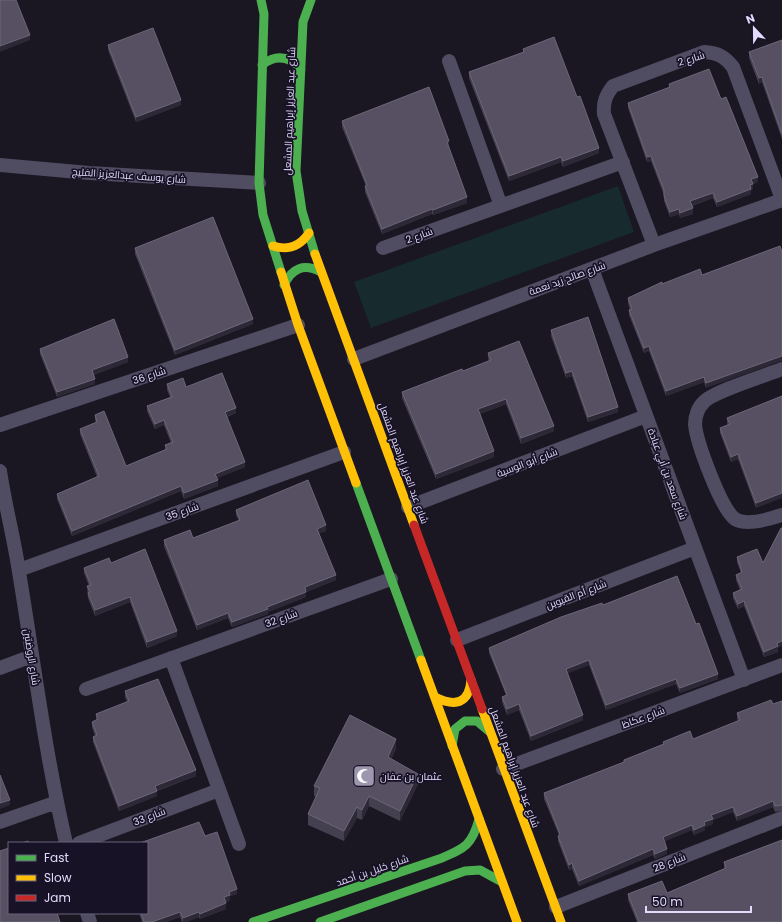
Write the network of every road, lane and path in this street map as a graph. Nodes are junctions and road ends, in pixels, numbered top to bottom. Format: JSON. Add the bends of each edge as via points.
{"nodes":[{"id":1,"x":261,"y":0,"type":"edge"},
{"id":2,"x":311,"y":0,"type":"edge"},
{"id":3,"x":449,"y":62,"type":"dead end"},
{"id":4,"x":262,"y":65,"type":"junction"},
{"id":5,"x":301,"y":69,"type":"junction"},
{"id":6,"x":622,"y":162,"type":"junction"},
{"id":7,"x":0,"y":165,"type":"edge"},
{"id":8,"x":259,"y":183,"type":"junction"},
{"id":9,"x":782,"y":199,"type":"edge"},
{"id":10,"x":501,"y":206,"type":"junction"},
{"id":11,"x":309,"y":233,"type":"junction"},
{"id":12,"x":654,"y":245,"type":"junction"},
{"id":13,"x":273,"y":246,"type":"junction"},
{"id":14,"x":383,"y":248,"type":"dead end"},
{"id":15,"x":592,"y":269,"type":"junction"},
{"id":16,"x":321,"y":272,"type":"junction"},
{"id":17,"x":284,"y":285,"type":"junction"},
{"id":18,"x":298,"y":325,"type":"junction"},
{"id":19,"x":354,"y":359,"type":"junction"},
{"id":20,"x":782,"y":369,"type":"edge"},
{"id":21,"x":646,"y":416,"type":"junction"},
{"id":22,"x":0,"y":425,"type":"edge"},
{"id":23,"x":344,"y":452,"type":"junction"},
{"id":24,"x":0,"y":471,"type":"edge"},
{"id":25,"x":408,"y":507,"type":"junction"},
{"id":26,"x":782,"y":515,"type":"edge"},
{"id":27,"x":4,"y":517,"type":"edge"},
{"id":28,"x":695,"y":548,"type":"junction"},
{"id":29,"x":19,"y":570,"type":"junction"},
{"id":30,"x":390,"y":579,"type":"junction"},
{"id":31,"x":457,"y":640,"type":"junction"},
{"id":32,"x":32,"y":656,"type":"junction"},
{"id":33,"x":171,"y":658,"type":"junction"},
{"id":34,"x":782,"y":665,"type":"edge"},
{"id":35,"x":0,"y":668,"type":"edge"},
{"id":36,"x":471,"y":680,"type":"junction"},
{"id":37,"x":744,"y":680,"type":"junction"},
{"id":38,"x":86,"y":689,"type":"dead end"},
{"id":39,"x":435,"y":697,"type":"junction"},
{"id":40,"x":490,"y":732,"type":"junction"},
{"id":41,"x":452,"y":746,"type":"junction"},
{"id":42,"x":503,"y":769,"type":"junction"},
{"id":43,"x":219,"y":790,"type":"junction"},
{"id":44,"x":57,"y":802,"type":"junction"},
{"id":45,"x":782,"y":818,"type":"edge"},
{"id":46,"x":479,"y":819,"type":"junction"},
{"id":47,"x":0,"y":822,"type":"edge"},
{"id":48,"x":66,"y":842,"type":"edge"},
{"id":49,"x":82,"y":842,"type":"edge"},
{"id":50,"x":239,"y":844,"type":"dead end"},
{"id":51,"x":502,"y":882,"type":"junction"},
{"id":52,"x":556,"y":907,"type":"junction"},
{"id":53,"x":253,"y":922,"type":"edge"},
{"id":54,"x":320,"y":922,"type":"edge"},
{"id":55,"x":517,"y":922,"type":"edge"},
{"id":56,"x":561,"y":922,"type":"edge"}],
"edges":[{"from":1,"to":4,"type":"main road","via":[[264,14]]},
{"from":2,"to":5,"type":"main road","name":"شارع عبد العزيز إبراهيم المشعل","via":[[303,22]]},
{"from":3,"to":10,"type":"street"},
{"from":4,"to":5,"type":"main road","via":[[278,56],[291,60]]},
{"from":4,"to":8,"type":"main road"},
{"from":5,"to":11,"type":"main road","name":"شارع عبد العزيز إبراهيم المشعل","via":[[296,171],[298,195]]},
{"from":6,"to":9,"type":"street","name":"شارع 2","via":[[604,114],[606,95],[613,86],[704,52],[715,53],[725,58],[733,67]]},
{"from":6,"to":10,"type":"street","name":"شارع 2"},
{"from":6,"to":12,"type":"street","name":"شارع 2"},
{"from":7,"to":8,"type":"street","name":"شارع يوسف عبدالعزيز الفليج"},
{"from":8,"to":13,"type":"main road","via":[[263,215]]},
{"from":9,"to":12,"type":"street","name":"شارع صالح زيد نعمة"},
{"from":10,"to":14,"type":"street","name":"شارع 2"},
{"from":11,"to":13,"type":"main road","via":[[294,248],[280,249]]},
{"from":11,"to":16,"type":"main road","name":"شارع عبد العزيز إبراهيم المشعل"},
{"from":12,"to":15,"type":"street","name":"شارع صالح زيد نعمة"},
{"from":13,"to":17,"type":"main road"},
{"from":15,"to":19,"type":"street","name":"شارع صالح زيد نعمة"},
{"from":15,"to":21,"type":"street","name":"شارع سعد بن أبي عبادة"},
{"from":16,"to":17,"type":"main road","via":[[307,266],[299,267],[292,271]]},
{"from":16,"to":19,"type":"main road","name":"شارع عبد العزيز إبراهيم المشعل"},
{"from":17,"to":18,"type":"main road"},
{"from":18,"to":22,"type":"street","name":"شارع 36"},
{"from":18,"to":23,"type":"main road"},
{"from":19,"to":25,"type":"main road","name":"شارع عبد العزيز إبراهيم المشعل"},
{"from":20,"to":26,"type":"street","via":[[704,401],[697,412],[695,423],[698,438],[726,510],[736,519],[766,521]]},
{"from":21,"to":25,"type":"street","name":"شارع أبو الوسية"},
{"from":21,"to":28,"type":"street","name":"شارع سعد بن أبي عبادة"},
{"from":23,"to":29,"type":"street","name":"شارع 35"},
{"from":23,"to":30,"type":"main road"},
{"from":24,"to":27,"type":"street","name":"شارع الروضتين"},
{"from":25,"to":31,"type":"main road","name":"شارع عبد العزيز إبراهيم المشعل"},
{"from":27,"to":29,"type":"street","name":"شارع الروضتين"},
{"from":28,"to":31,"type":"street","name":"شارع أم القيوين"},
{"from":28,"to":37,"type":"street","name":"شارع سعد بن أبي عبادة"},
{"from":29,"to":32,"type":"street","name":"شارع الروضتين"},
{"from":30,"to":33,"type":"street","name":"شارع 32"},
{"from":30,"to":39,"type":"main road"},
{"from":31,"to":36,"type":"main road","name":"شارع عبد العزيز إبراهيم المشعل"},
{"from":32,"to":35,"type":"street"},
{"from":32,"to":44,"type":"street","name":"شارع الروضتين"},
{"from":33,"to":38,"type":"street","name":"شارع 32"},
{"from":33,"to":43,"type":"street"},
{"from":34,"to":37,"type":"street","name":"شارع عكاظ"},
{"from":36,"to":39,"type":"main road","via":[[467,696],[460,701],[452,704]]},
{"from":36,"to":40,"type":"main road","name":"شارع عبد العزيز إبراهيم المشعل"},
{"from":37,"to":42,"type":"street","name":"شارع عكاظ"},
{"from":39,"to":41,"type":"main road"},
{"from":40,"to":41,"type":"main road","via":[[484,724],[475,720],[464,720],[456,726]]},
{"from":40,"to":42,"type":"main road","name":"شارع عبد العزيز إبراهيم المشعل"},
{"from":41,"to":46,"type":"main road"},
{"from":42,"to":52,"type":"main road","name":"شارع عبد العزيز إبراهيم المشعل"},
{"from":43,"to":49,"type":"street","name":"شارع 33"},
{"from":43,"to":50,"type":"street"},
{"from":44,"to":47,"type":"street"},
{"from":44,"to":48,"type":"street","name":"شارع الروضتين"},
{"from":45,"to":52,"type":"street","name":"شارع 28"},
{"from":46,"to":51,"type":"main road"},
{"from":46,"to":53,"type":"main road","name":"شارع خليل بن أحمد","via":[[474,839],[463,849]]},
{"from":51,"to":54,"type":"main road","via":[[480,870],[465,871]]},
{"from":51,"to":55,"type":"main road"},
{"from":52,"to":56,"type":"main road","name":"شارع عبد العزيز إبراهيم المشعل"}]}
